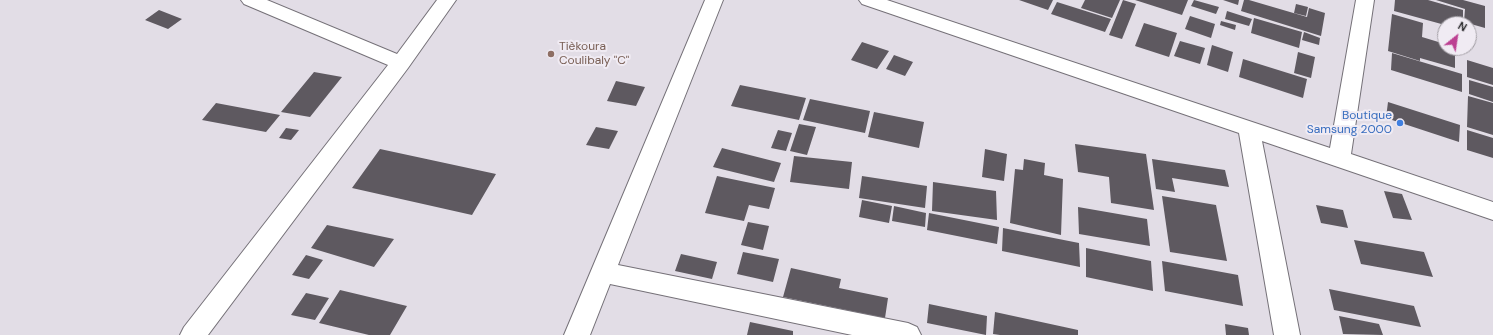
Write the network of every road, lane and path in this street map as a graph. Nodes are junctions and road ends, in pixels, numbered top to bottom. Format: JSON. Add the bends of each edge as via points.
{"nodes":[{"id":1,"x":250,"y":0,"type":"edge"},
{"id":2,"x":447,"y":0,"type":"edge"},
{"id":3,"x":714,"y":0,"type":"edge"},
{"id":4,"x":868,"y":0,"type":"edge"},
{"id":5,"x":1365,"y":0,"type":"edge"},
{"id":6,"x":401,"y":63,"type":"junction"},
{"id":7,"x":1249,"y":128,"type":"junction"},
{"id":8,"x":1339,"y":159,"type":"junction"},
{"id":9,"x":1493,"y":211,"type":"edge"},
{"id":10,"x":602,"y":272,"type":"junction"},
{"id":11,"x":193,"y":335,"type":"edge"},
{"id":12,"x":577,"y":335,"type":"edge"},
{"id":13,"x":908,"y":335,"type":"edge"},
{"id":14,"x":1287,"y":335,"type":"edge"}],
"edges":[{"from":1,"to":6,"type":"street"},
{"from":2,"to":6,"type":"street"},
{"from":3,"to":10,"type":"street"},
{"from":4,"to":7,"type":"street"},
{"from":5,"to":8,"type":"street"},
{"from":6,"to":11,"type":"street"},
{"from":7,"to":8,"type":"street"},
{"from":7,"to":14,"type":"street"},
{"from":8,"to":9,"type":"street"},
{"from":10,"to":12,"type":"street"},
{"from":10,"to":13,"type":"street"}]}
